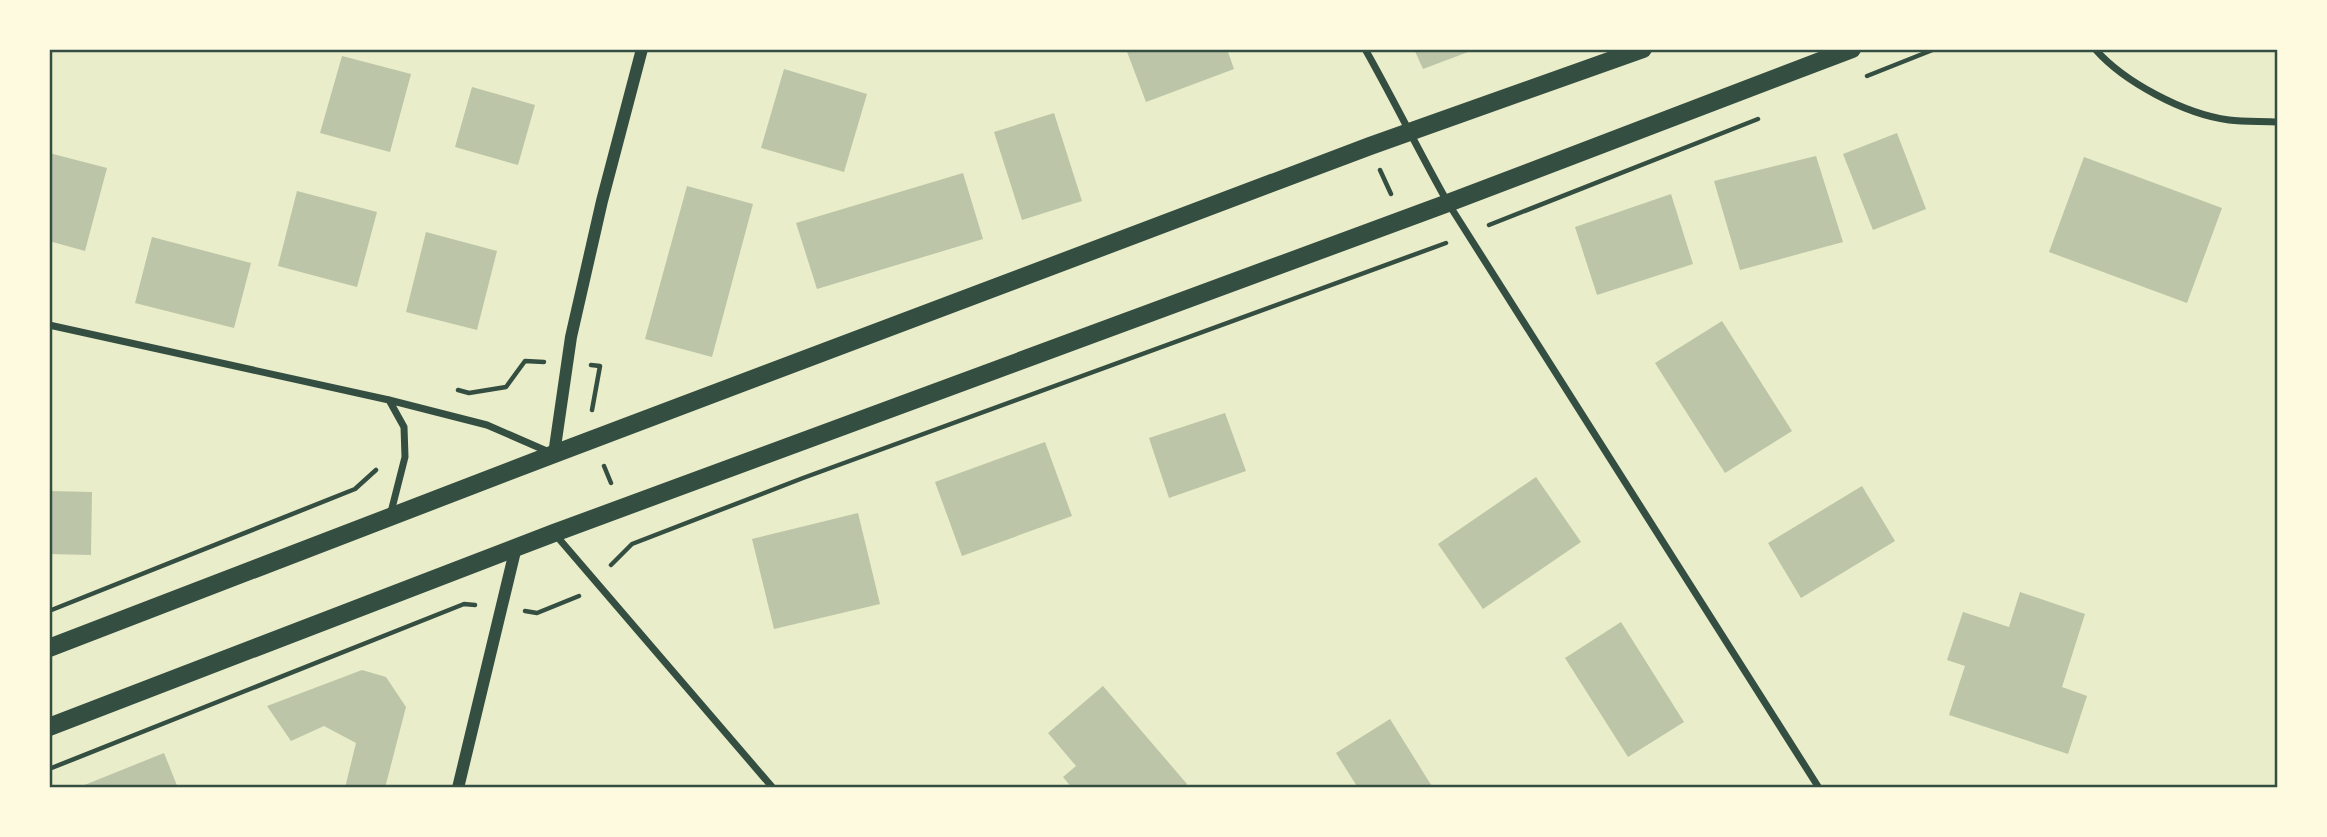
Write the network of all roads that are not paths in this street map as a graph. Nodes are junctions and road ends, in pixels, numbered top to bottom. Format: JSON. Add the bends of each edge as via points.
{"nodes":[{"id":1,"x":642,"y":49,"type":"edge"},
{"id":2,"x":1365,"y":49,"type":"edge"},
{"id":3,"x":1643,"y":49,"type":"edge"},
{"id":4,"x":1852,"y":49,"type":"edge"},
{"id":5,"x":2095,"y":49,"type":"edge"},
{"id":6,"x":2278,"y":122,"type":"edge"},
{"id":7,"x":1408,"y":132,"type":"junction"},
{"id":8,"x":1448,"y":203,"type":"junction"},
{"id":9,"x":49,"y":325,"type":"edge"},
{"id":10,"x":389,"y":400,"type":"junction"},
{"id":11,"x":554,"y":454,"type":"junction"},
{"id":12,"x":390,"y":517,"type":"junction"},
{"id":13,"x":554,"y":533,"type":"junction"},
{"id":14,"x":516,"y":547,"type":"junction"},
{"id":15,"x":49,"y":648,"type":"edge"},
{"id":16,"x":49,"y":727,"type":"edge"},
{"id":17,"x":458,"y":788,"type":"edge"},
{"id":18,"x":773,"y":788,"type":"edge"},
{"id":19,"x":1819,"y":788,"type":"edge"}],
"edges":[{"from":1,"to":11,"type":"street","via":[[571,337]]},
{"from":2,"to":7,"type":"street"},
{"from":3,"to":7,"type":"main road"},
{"from":4,"to":8,"type":"main road"},
{"from":5,"to":6,"type":"street","via":[[2138,86],[2181,106],[2226,119]]},
{"from":7,"to":8,"type":"street"},
{"from":7,"to":11,"type":"main road"},
{"from":8,"to":13,"type":"main road"},
{"from":8,"to":19,"type":"street"},
{"from":9,"to":10,"type":"street"},
{"from":10,"to":11,"type":"street","via":[[487,425]]},
{"from":10,"to":12,"type":"street","via":[[404,427],[405,457]]},
{"from":11,"to":12,"type":"main road"},
{"from":12,"to":15,"type":"main road"},
{"from":13,"to":14,"type":"main road"},
{"from":13,"to":18,"type":"street"},
{"from":14,"to":16,"type":"main road"},
{"from":14,"to":17,"type":"street"}]}
